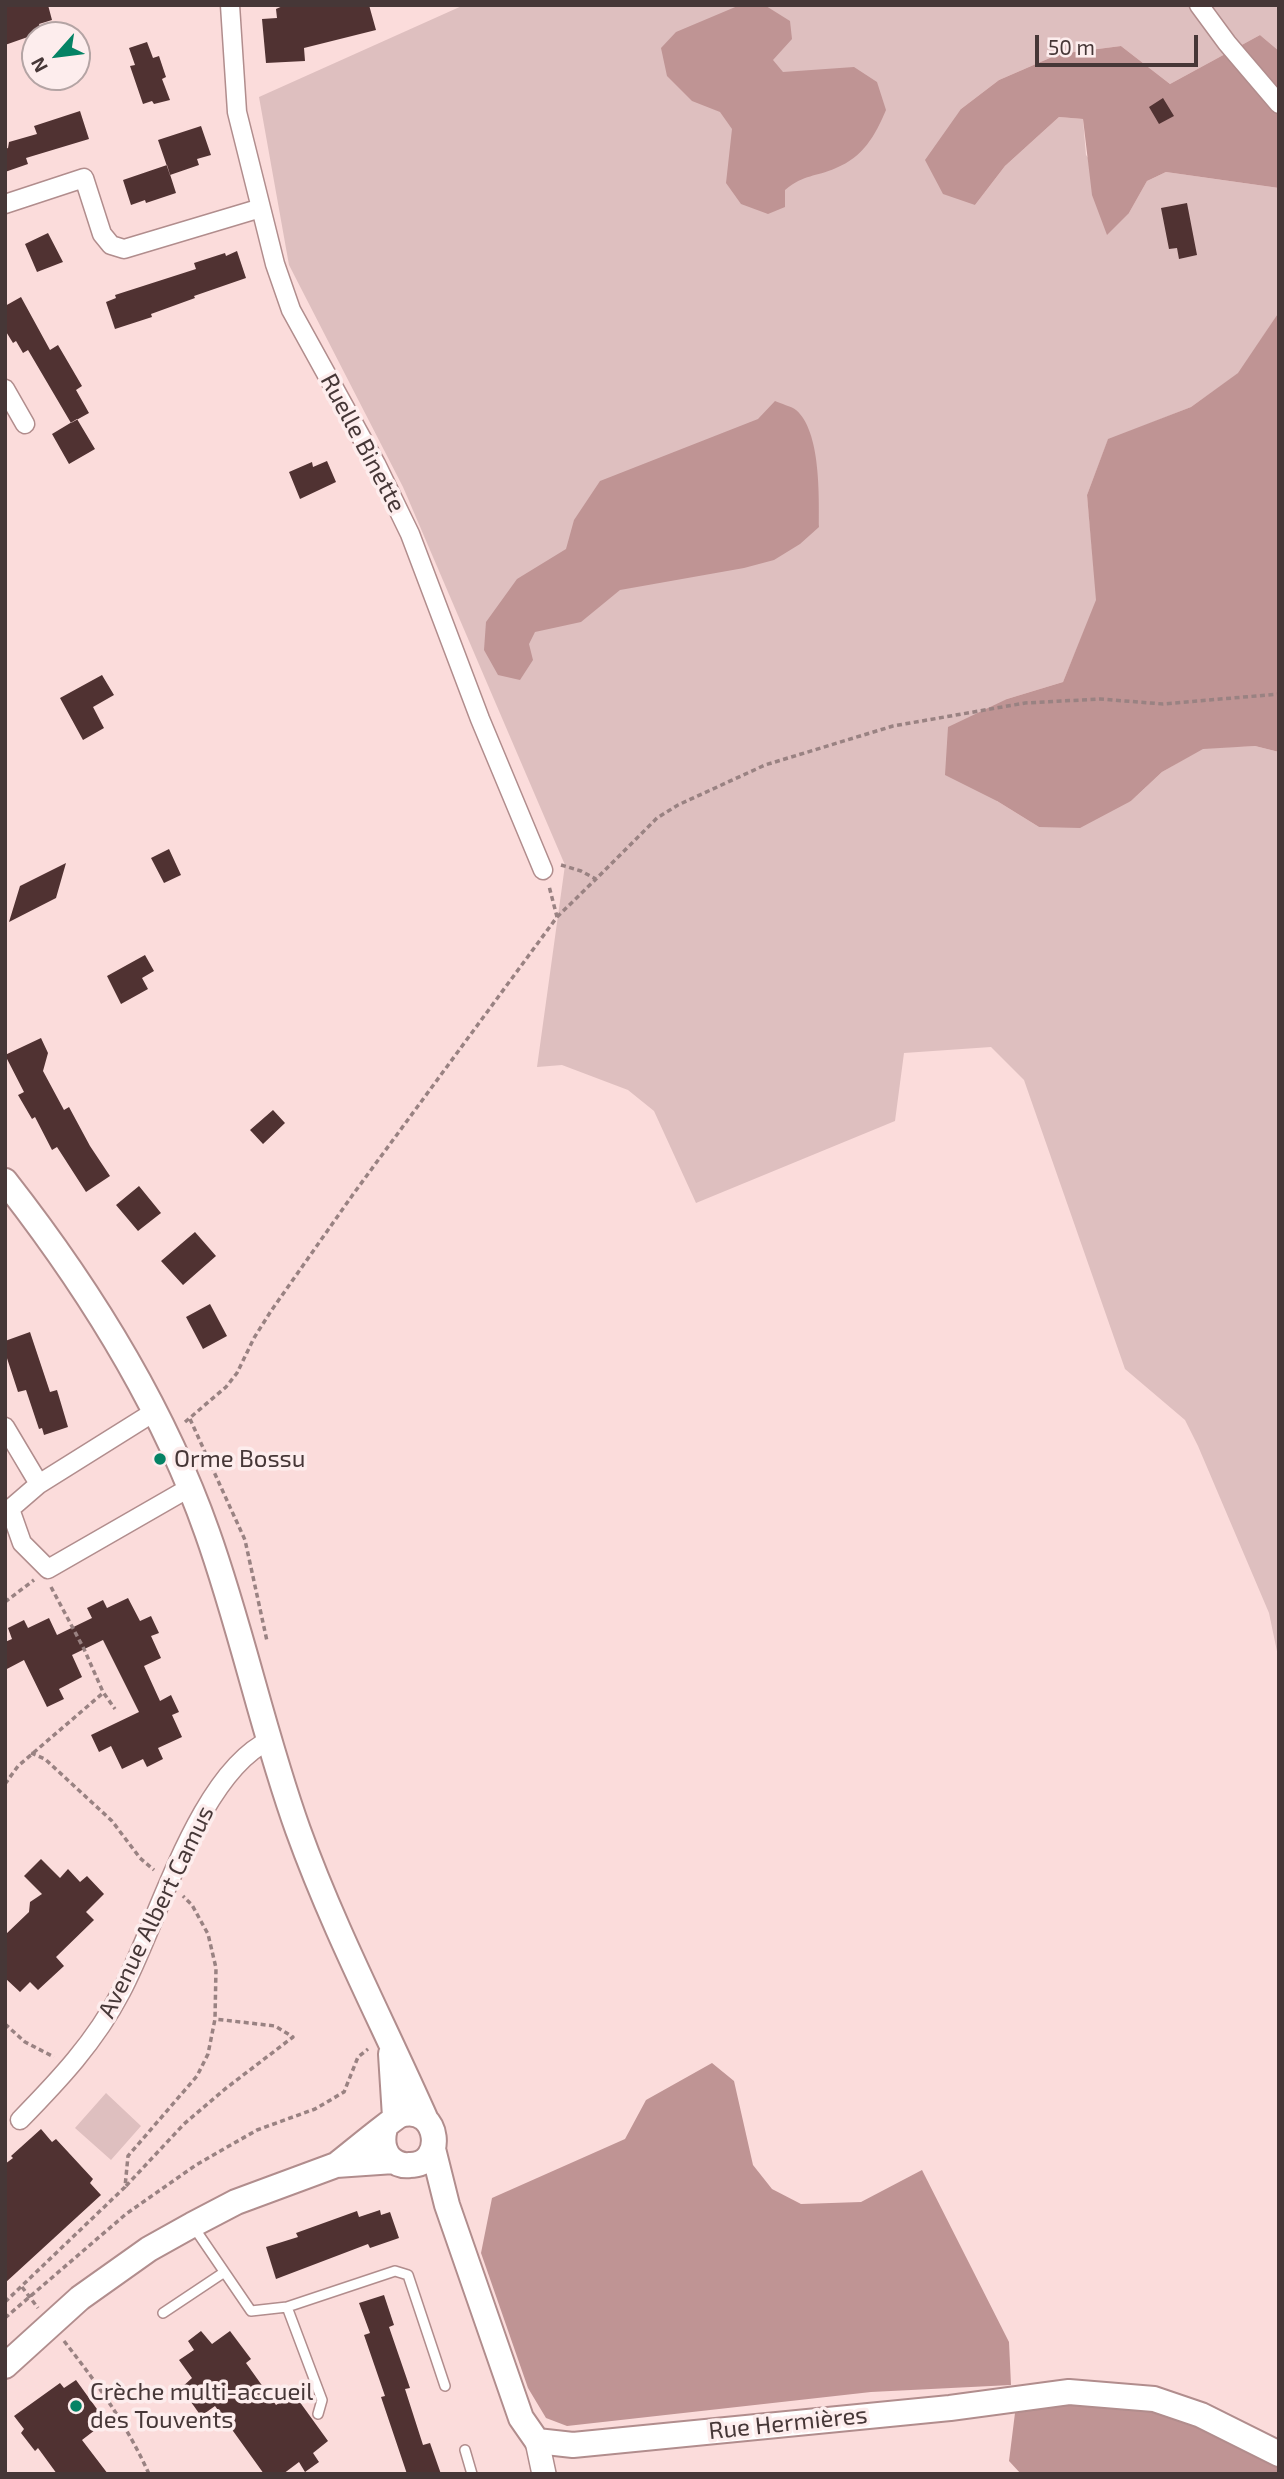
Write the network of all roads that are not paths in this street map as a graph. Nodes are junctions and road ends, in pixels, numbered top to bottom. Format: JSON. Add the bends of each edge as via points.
{"nodes":[{"id":1,"x":230,"y":5,"type":"edge"},
{"id":2,"x":1199,"y":5,"type":"edge"},
{"id":3,"x":1279,"y":104,"type":"edge"},
{"id":4,"x":5,"y":204,"type":"edge"},
{"id":5,"x":261,"y":208,"type":"junction"},
{"id":6,"x":7,"y":395,"type":"edge"},
{"id":7,"x":25,"y":424,"type":"dead end"},
{"id":8,"x":543,"y":870,"type":"road end"},
{"id":9,"x":5,"y":1181,"type":"edge"},
{"id":10,"x":159,"y":1422,"type":"junction"},
{"id":11,"x":5,"y":1427,"type":"edge"},
{"id":12,"x":39,"y":1484,"type":"junction"},
{"id":13,"x":189,"y":1488,"type":"junction"},
{"id":14,"x":8,"y":1508,"type":"edge"},
{"id":15,"x":270,"y":1740,"type":"junction"},
{"id":16,"x":390,"y":2039,"type":"junction"},
{"id":17,"x":20,"y":2120,"type":"dead end"},
{"id":18,"x":426,"y":2120,"type":"junction"},
{"id":19,"x":390,"y":2123,"type":"junction"},
{"id":20,"x":433,"y":2149,"type":"junction"},
{"id":21,"x":401,"y":2163,"type":"junction"},
{"id":22,"x":335,"y":2165,"type":"junction"},
{"id":23,"x":447,"y":2205,"type":"junction"},
{"id":24,"x":192,"y":2225,"type":"junction"},
{"id":25,"x":223,"y":2273,"type":"junction"},
{"id":26,"x":287,"y":2307,"type":"junction"},
{"id":27,"x":163,"y":2313,"type":"dead end"},
{"id":28,"x":5,"y":2366,"type":"edge"},
{"id":29,"x":445,"y":2386,"type":"dead end"},
{"id":30,"x":318,"y":2414,"type":"dead end"},
{"id":31,"x":537,"y":2441,"type":"junction"},
{"id":32,"x":465,"y":2450,"type":"dead end"},
{"id":33,"x":1279,"y":2454,"type":"edge"},
{"id":34,"x":472,"y":2474,"type":"edge"},
{"id":35,"x":544,"y":2474,"type":"edge"}],
"edges":[{"from":1,"to":5,"type":"street","name":"Ruelle Binette","via":[[237,111]]},
{"from":2,"to":3,"type":"street"},
{"from":4,"to":5,"type":"street","via":[[84,178],[102,234],[111,245],[124,249]]},
{"from":5,"to":8,"type":"street","name":"Ruelle Binette","via":[[291,310],[410,534]]},
{"from":6,"to":7,"type":"street"},
{"from":9,"to":10,"type":"main road","via":[[40,1225],[121,1348]]},
{"from":10,"to":12,"type":"street"},
{"from":10,"to":13,"type":"main road"},
{"from":11,"to":12,"type":"street"},
{"from":12,"to":14,"type":"street"},
{"from":13,"to":14,"type":"street","via":[[48,1569],[22,1544]]},
{"from":13,"to":15,"type":"main road","via":[[218,1565]]},
{"from":15,"to":16,"type":"main road","via":[[331,1916]]},
{"from":15,"to":17,"type":"street","name":"Avenue Albert Camus","via":[[240,1759],[207,1805],[122,1991],[90,2043]]},
{"from":16,"to":18,"type":"main road"},
{"from":16,"to":19,"type":"main road"},
{"from":18,"to":19,"type":"main road","via":[[411,2113]]},
{"from":18,"to":20,"type":"main road","via":[[434,2133]]},
{"from":19,"to":21,"type":"main road","via":[[383,2135],[384,2150]]},
{"from":19,"to":22,"type":"main road"},
{"from":20,"to":21,"type":"main road","via":[[423,2162]]},
{"from":20,"to":23,"type":"main road"},
{"from":21,"to":22,"type":"main road"},
{"from":21,"to":23,"type":"main road"},
{"from":22,"to":24,"type":"main road","via":[[236,2202]]},
{"from":23,"to":31,"type":"main road","via":[[521,2418]]},
{"from":24,"to":25,"type":"lane"},
{"from":24,"to":28,"type":"main road","via":[[80,2298]]},
{"from":25,"to":26,"type":"lane","via":[[251,2311]]},
{"from":25,"to":27,"type":"lane"},
{"from":26,"to":29,"type":"lane","via":[[395,2271],[408,2276]]},
{"from":26,"to":30,"type":"lane","via":[[322,2400]]},
{"from":31,"to":33,"type":"main road","name":"Rue Hermières","via":[[573,2445],[1069,2392],[1154,2399],[1201,2414]]},
{"from":31,"to":35,"type":"street"},
{"from":32,"to":34,"type":"lane"}]}
